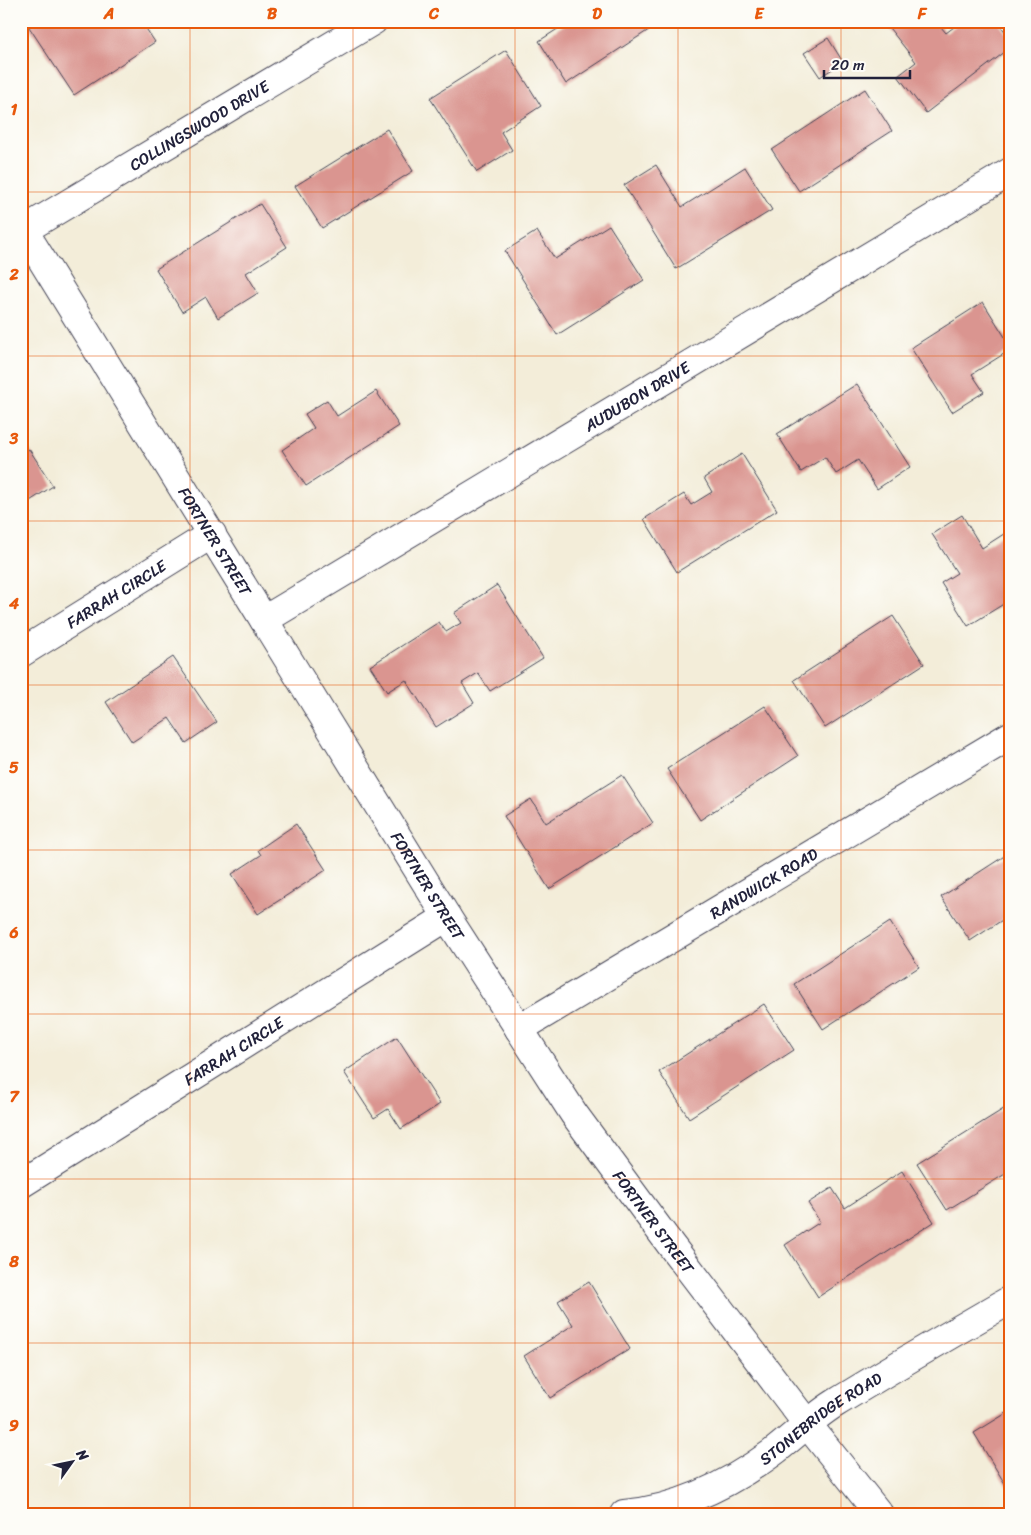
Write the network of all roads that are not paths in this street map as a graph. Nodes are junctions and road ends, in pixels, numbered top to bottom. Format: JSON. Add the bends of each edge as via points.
{"nodes":[{"id":1,"x":373,"y":21,"type":"edge"},
{"id":2,"x":1010,"y":172,"type":"edge"},
{"id":3,"x":22,"y":228,"type":"edge"},
{"id":4,"x":212,"y":534,"type":"junction"},
{"id":5,"x":264,"y":620,"type":"junction"},
{"id":6,"x":21,"y":653,"type":"edge"},
{"id":7,"x":1010,"y":736,"type":"edge"},
{"id":8,"x":447,"y":917,"type":"junction"},
{"id":9,"x":519,"y":1029,"type":"junction"},
{"id":10,"x":21,"y":1184,"type":"edge"},
{"id":11,"x":1010,"y":1300,"type":"edge"},
{"id":12,"x":808,"y":1425,"type":"junction"},
{"id":13,"x":624,"y":1514,"type":"edge"},
{"id":14,"x":879,"y":1514,"type":"edge"}],
"edges":[{"from":1,"to":3,"type":"street","name":"COLLINGSWOOD DRIVE"},
{"from":2,"to":5,"type":"street","name":"AUDUBON DRIVE"},
{"from":3,"to":4,"type":"street","name":"FORTNER STREET"},
{"from":4,"to":5,"type":"street","name":"FORTNER STREET"},
{"from":4,"to":6,"type":"street","name":"FARRAH CIRCLE"},
{"from":5,"to":8,"type":"street","name":"FORTNER STREET"},
{"from":7,"to":9,"type":"street","name":"RANDWICK ROAD"},
{"from":8,"to":9,"type":"street","name":"FORTNER STREET"},
{"from":8,"to":10,"type":"street","name":"FARRAH CIRCLE"},
{"from":9,"to":12,"type":"street","name":"FORTNER STREET","via":[[624,1183]]},
{"from":11,"to":12,"type":"street","name":"STONEBRIDGE ROAD","via":[[832,1406]]},
{"from":12,"to":13,"type":"street","name":"STONEBRIDGE ROAD","via":[[732,1480],[683,1502]]},
{"from":12,"to":14,"type":"street","name":"FORTNER STREET"}]}
